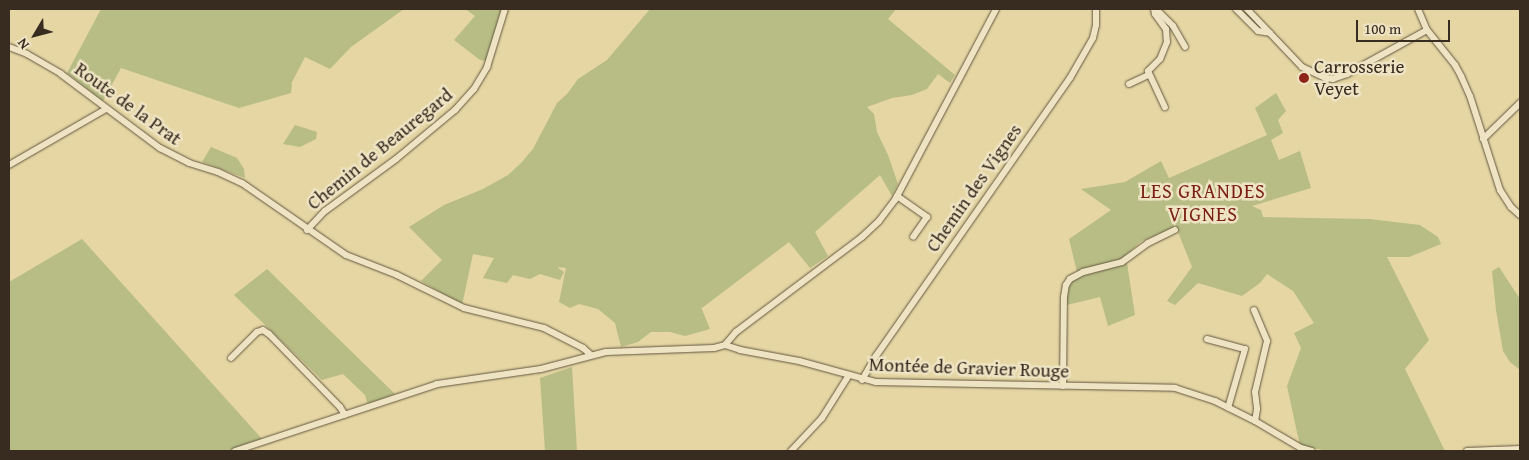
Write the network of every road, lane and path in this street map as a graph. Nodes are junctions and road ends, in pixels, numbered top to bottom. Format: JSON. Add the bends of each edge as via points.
{"nodes":[{"id":1,"x":505,"y":9,"type":"edge"},
{"id":2,"x":996,"y":9,"type":"edge"},
{"id":3,"x":1096,"y":9,"type":"edge"},
{"id":4,"x":1155,"y":9,"type":"edge"},
{"id":5,"x":1236,"y":9,"type":"edge"},
{"id":6,"x":1247,"y":9,"type":"edge"},
{"id":7,"x":1418,"y":9,"type":"edge"},
{"id":8,"x":1427,"y":30,"type":"junction"},
{"id":9,"x":1270,"y":33,"type":"junction"},
{"id":10,"x":9,"y":47,"type":"edge"},
{"id":11,"x":1185,"y":47,"type":"dead end"},
{"id":12,"x":1148,"y":75,"type":"junction"},
{"id":13,"x":1129,"y":84,"type":"dead end"},
{"id":14,"x":1520,"y":103,"type":"edge"},
{"id":15,"x":1165,"y":107,"type":"dead end"},
{"id":16,"x":106,"y":110,"type":"junction"},
{"id":17,"x":1484,"y":139,"type":"junction"},
{"id":18,"x":9,"y":165,"type":"edge"},
{"id":19,"x":898,"y":196,"type":"junction"},
{"id":20,"x":1520,"y":215,"type":"edge"},
{"id":21,"x":307,"y":230,"type":"junction"},
{"id":22,"x":1175,"y":230,"type":"dead end"},
{"id":23,"x":912,"y":237,"type":"dead end"},
{"id":24,"x":1254,"y":310,"type":"dead end"},
{"id":25,"x":1207,"y":339,"type":"dead end"},
{"id":26,"x":725,"y":345,"type":"junction"},
{"id":27,"x":591,"y":355,"type":"junction"},
{"id":28,"x":230,"y":358,"type":"dead end"},
{"id":29,"x":849,"y":375,"type":"junction"},
{"id":30,"x":862,"y":380,"type":"junction"},
{"id":31,"x":1063,"y":386,"type":"junction"},
{"id":32,"x":1228,"y":408,"type":"junction"},
{"id":33,"x":345,"y":414,"type":"junction"},
{"id":34,"x":1255,"y":421,"type":"junction"},
{"id":35,"x":1520,"y":449,"type":"edge"},
{"id":36,"x":235,"y":451,"type":"edge"},
{"id":37,"x":792,"y":451,"type":"edge"},
{"id":38,"x":1312,"y":451,"type":"edge"},
{"id":39,"x":1467,"y":451,"type":"edge"}],
"edges":[{"from":1,"to":21,"type":"street","name":"Chemin de Beauregard","via":[[487,67],[456,110],[326,211]]},
{"from":2,"to":19,"type":"street"},
{"from":3,"to":30,"type":"street","name":"Chemin des Vignes","via":[[1093,38],[1070,78]]},
{"from":4,"to":11,"type":"street","via":[[1174,26]]},
{"from":4,"to":12,"type":"street","via":[[1166,29],[1167,42]]},
{"from":5,"to":9,"type":"street","via":[[1258,30]]},
{"from":6,"to":9,"type":"street"},
{"from":7,"to":8,"type":"street"},
{"from":8,"to":9,"type":"street","via":[[1334,79],[1315,75],[1302,67]]},
{"from":8,"to":17,"type":"street","via":[[1461,76]]},
{"from":10,"to":16,"type":"street","name":"Route de la Prat","via":[[61,74]]},
{"from":12,"to":13,"type":"street"},
{"from":12,"to":15,"type":"street"},
{"from":14,"to":17,"type":"street"},
{"from":16,"to":18,"type":"street"},
{"from":16,"to":21,"type":"street","name":"Route de la Prat","via":[[179,159],[242,183]]},
{"from":17,"to":20,"type":"street","via":[[1500,190]]},
{"from":19,"to":23,"type":"street","via":[[927,217]]},
{"from":19,"to":26,"type":"street","via":[[862,237],[736,332]]},
{"from":21,"to":27,"type":"street","name":"Route de la Prat","via":[[356,260],[396,275],[457,305],[544,328]]},
{"from":22,"to":31,"type":"street","via":[[1148,243],[1122,262],[1082,272],[1070,279],[1064,297]]},
{"from":24,"to":34,"type":"street","via":[[1268,342],[1255,392]]},
{"from":25,"to":32,"type":"street","via":[[1245,349]]},
{"from":26,"to":27,"type":"street","name":"Montée de Gravier Rouge"},
{"from":26,"to":29,"type":"street","name":"Montée de Gravier Rouge"},
{"from":27,"to":33,"type":"street","name":"Montée de Gravier Rouge","via":[[541,369],[437,384]]},
{"from":28,"to":33,"type":"street","via":[[262,330]]},
{"from":29,"to":30,"type":"street","name":"Montée de Gravier Rouge"},
{"from":29,"to":37,"type":"street","via":[[822,418]]},
{"from":30,"to":31,"type":"street","name":"Montée de Gravier Rouge","via":[[905,384]]},
{"from":31,"to":32,"type":"street","name":"Montée de Gravier Rouge","via":[[1175,388]]},
{"from":32,"to":34,"type":"street","name":"Montée de Gravier Rouge"},
{"from":33,"to":36,"type":"street","name":"Montée de Gravier Rouge"},
{"from":34,"to":38,"type":"street","name":"Montée de Gravier Rouge"},
{"from":35,"to":39,"type":"street"}]}
